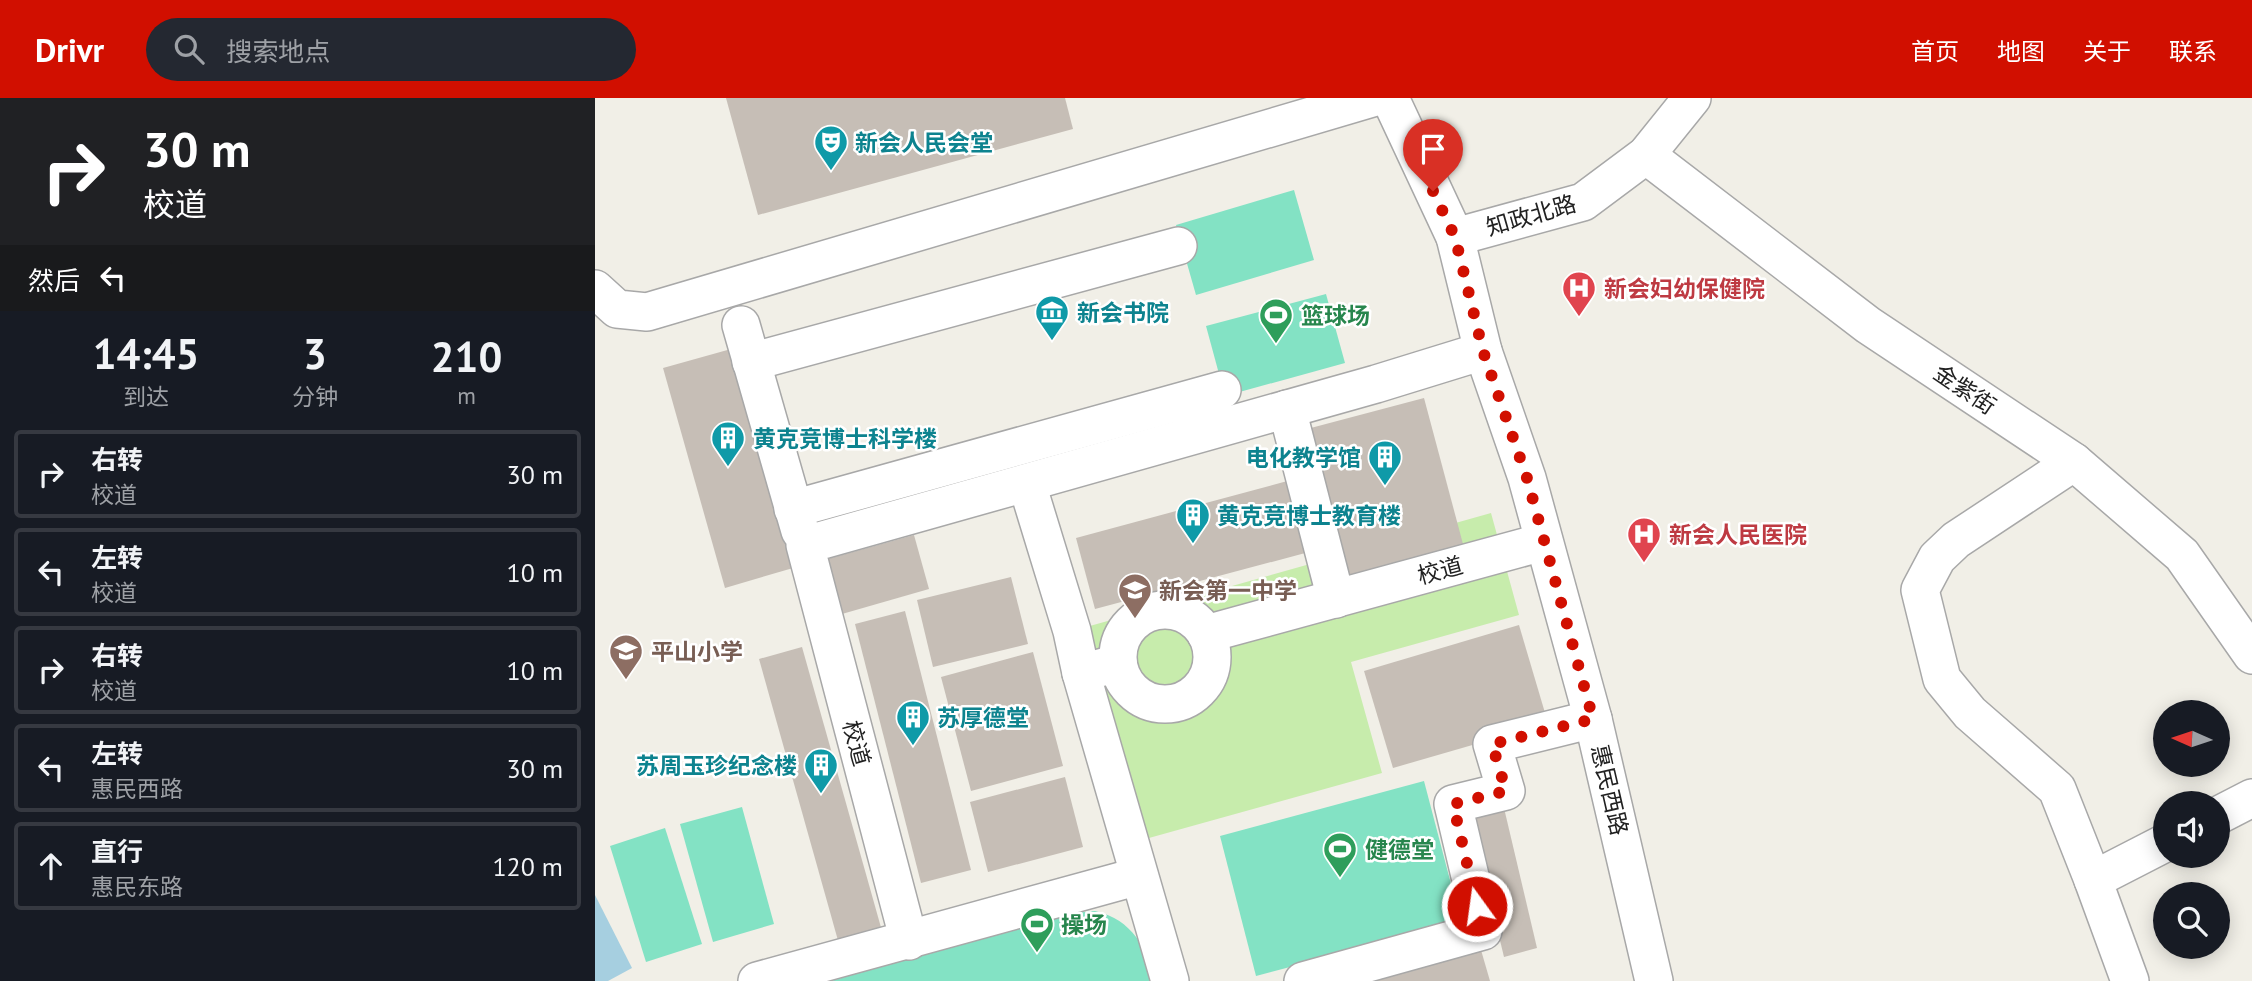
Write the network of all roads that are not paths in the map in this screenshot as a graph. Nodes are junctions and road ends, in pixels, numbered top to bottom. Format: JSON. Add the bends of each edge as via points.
{"nodes":[{"id":1,"x":1372,"y":98,"type":"edge"},
{"id":2,"x":1390,"y":98,"type":"edge"},
{"id":3,"x":1692,"y":98,"type":"edge"},
{"id":4,"x":1646,"y":155,"type":"junction"},
{"id":5,"x":1455,"y":237,"type":"junction"},
{"id":6,"x":1178,"y":246,"type":"dead end"},
{"id":7,"x":595,"y":289,"type":"edge"},
{"id":8,"x":741,"y":326,"type":"dead end"},
{"id":9,"x":1467,"y":356,"type":"junction"},
{"id":10,"x":751,"y":362,"type":"junction"},
{"id":11,"x":1221,"y":390,"type":"dead end"},
{"id":12,"x":1287,"y":409,"type":"junction"},
{"id":13,"x":2074,"y":462,"type":"junction"},
{"id":14,"x":1027,"y":484,"type":"junction"},
{"id":15,"x":793,"y":509,"type":"junction"},
{"id":16,"x":1543,"y":542,"type":"junction"},
{"id":17,"x":805,"y":545,"type":"junction"},
{"id":18,"x":1336,"y":598,"type":"junction"},
{"id":19,"x":1206,"y":634,"type":"junction"},
{"id":20,"x":2252,"y":655,"type":"edge"},
{"id":21,"x":1118,"y":663,"type":"junction"},
{"id":22,"x":1081,"y":673,"type":"junction"},
{"id":23,"x":1593,"y":719,"type":"junction"},
{"id":24,"x":2252,"y":798,"type":"edge"},
{"id":25,"x":2230,"y":809,"type":"edge"},
{"id":26,"x":2153,"y":849,"type":"edge"},
{"id":27,"x":1139,"y":876,"type":"junction"},
{"id":28,"x":2093,"y":880,"type":"junction"},
{"id":29,"x":909,"y":941,"type":"junction"},
{"id":30,"x":757,"y":981,"type":"edge"},
{"id":31,"x":1170,"y":981,"type":"edge"},
{"id":32,"x":1303,"y":981,"type":"edge"},
{"id":33,"x":1654,"y":981,"type":"edge"},
{"id":34,"x":2130,"y":981,"type":"edge"}],
"edges":[{"from":1,"to":7,"type":"street","via":[[647,312],[617,309]]},
{"from":2,"to":5,"type":"street","name":"惠民西路"},
{"from":3,"to":4,"type":"street","name":"知政北路"},
{"from":4,"to":5,"type":"street","name":"知政北路","via":[[1583,202]]},
{"from":4,"to":13,"type":"street","name":"金紫街","via":[[1868,325]]},
{"from":5,"to":9,"type":"street","name":"惠民西路"},
{"from":6,"to":10,"type":"street"},
{"from":8,"to":10,"type":"street","name":"校道"},
{"from":9,"to":12,"type":"street"},
{"from":9,"to":16,"type":"street","name":"惠民西路","via":[[1527,478]]},
{"from":10,"to":15,"type":"street","name":"校道"},
{"from":11,"to":15,"type":"street"},
{"from":12,"to":14,"type":"street"},
{"from":12,"to":18,"type":"street"},
{"from":13,"to":20,"type":"street","name":"金紫街","via":[[2182,555]]},
{"from":13,"to":28,"type":"street","via":[[1957,540],[1937,558],[1920,590],[1942,679],[1970,713],[2057,789]]},
{"from":14,"to":17,"type":"street"},
{"from":14,"to":22,"type":"street"},
{"from":15,"to":17,"type":"street","name":"校道"},
{"from":16,"to":18,"type":"street","name":"校道"},
{"from":16,"to":23,"type":"street","name":"惠民西路"},
{"from":17,"to":29,"type":"street","name":"校道"},
{"from":18,"to":19,"type":"street","name":"校道"},
{"from":19,"to":21,"type":"street","via":[[1182,613],[1150,611],[1125,631],[1118,646]]},
{"from":19,"to":21,"type":"street","via":[[1211,648],[1207,677],[1199,689],[1174,703],[1152,702],[1133,691]]},
{"from":21,"to":22,"type":"street"},
{"from":22,"to":27,"type":"street"},
{"from":23,"to":32,"type":"street","via":[[1492,744],[1506,791],[1453,804],[1483,931]]},
{"from":23,"to":33,"type":"street","name":"惠民西路"},
{"from":24,"to":25,"type":"street"},
{"from":26,"to":28,"type":"street"},
{"from":27,"to":29,"type":"street"},
{"from":27,"to":31,"type":"street"},
{"from":28,"to":34,"type":"street"},
{"from":29,"to":30,"type":"street"}]}
